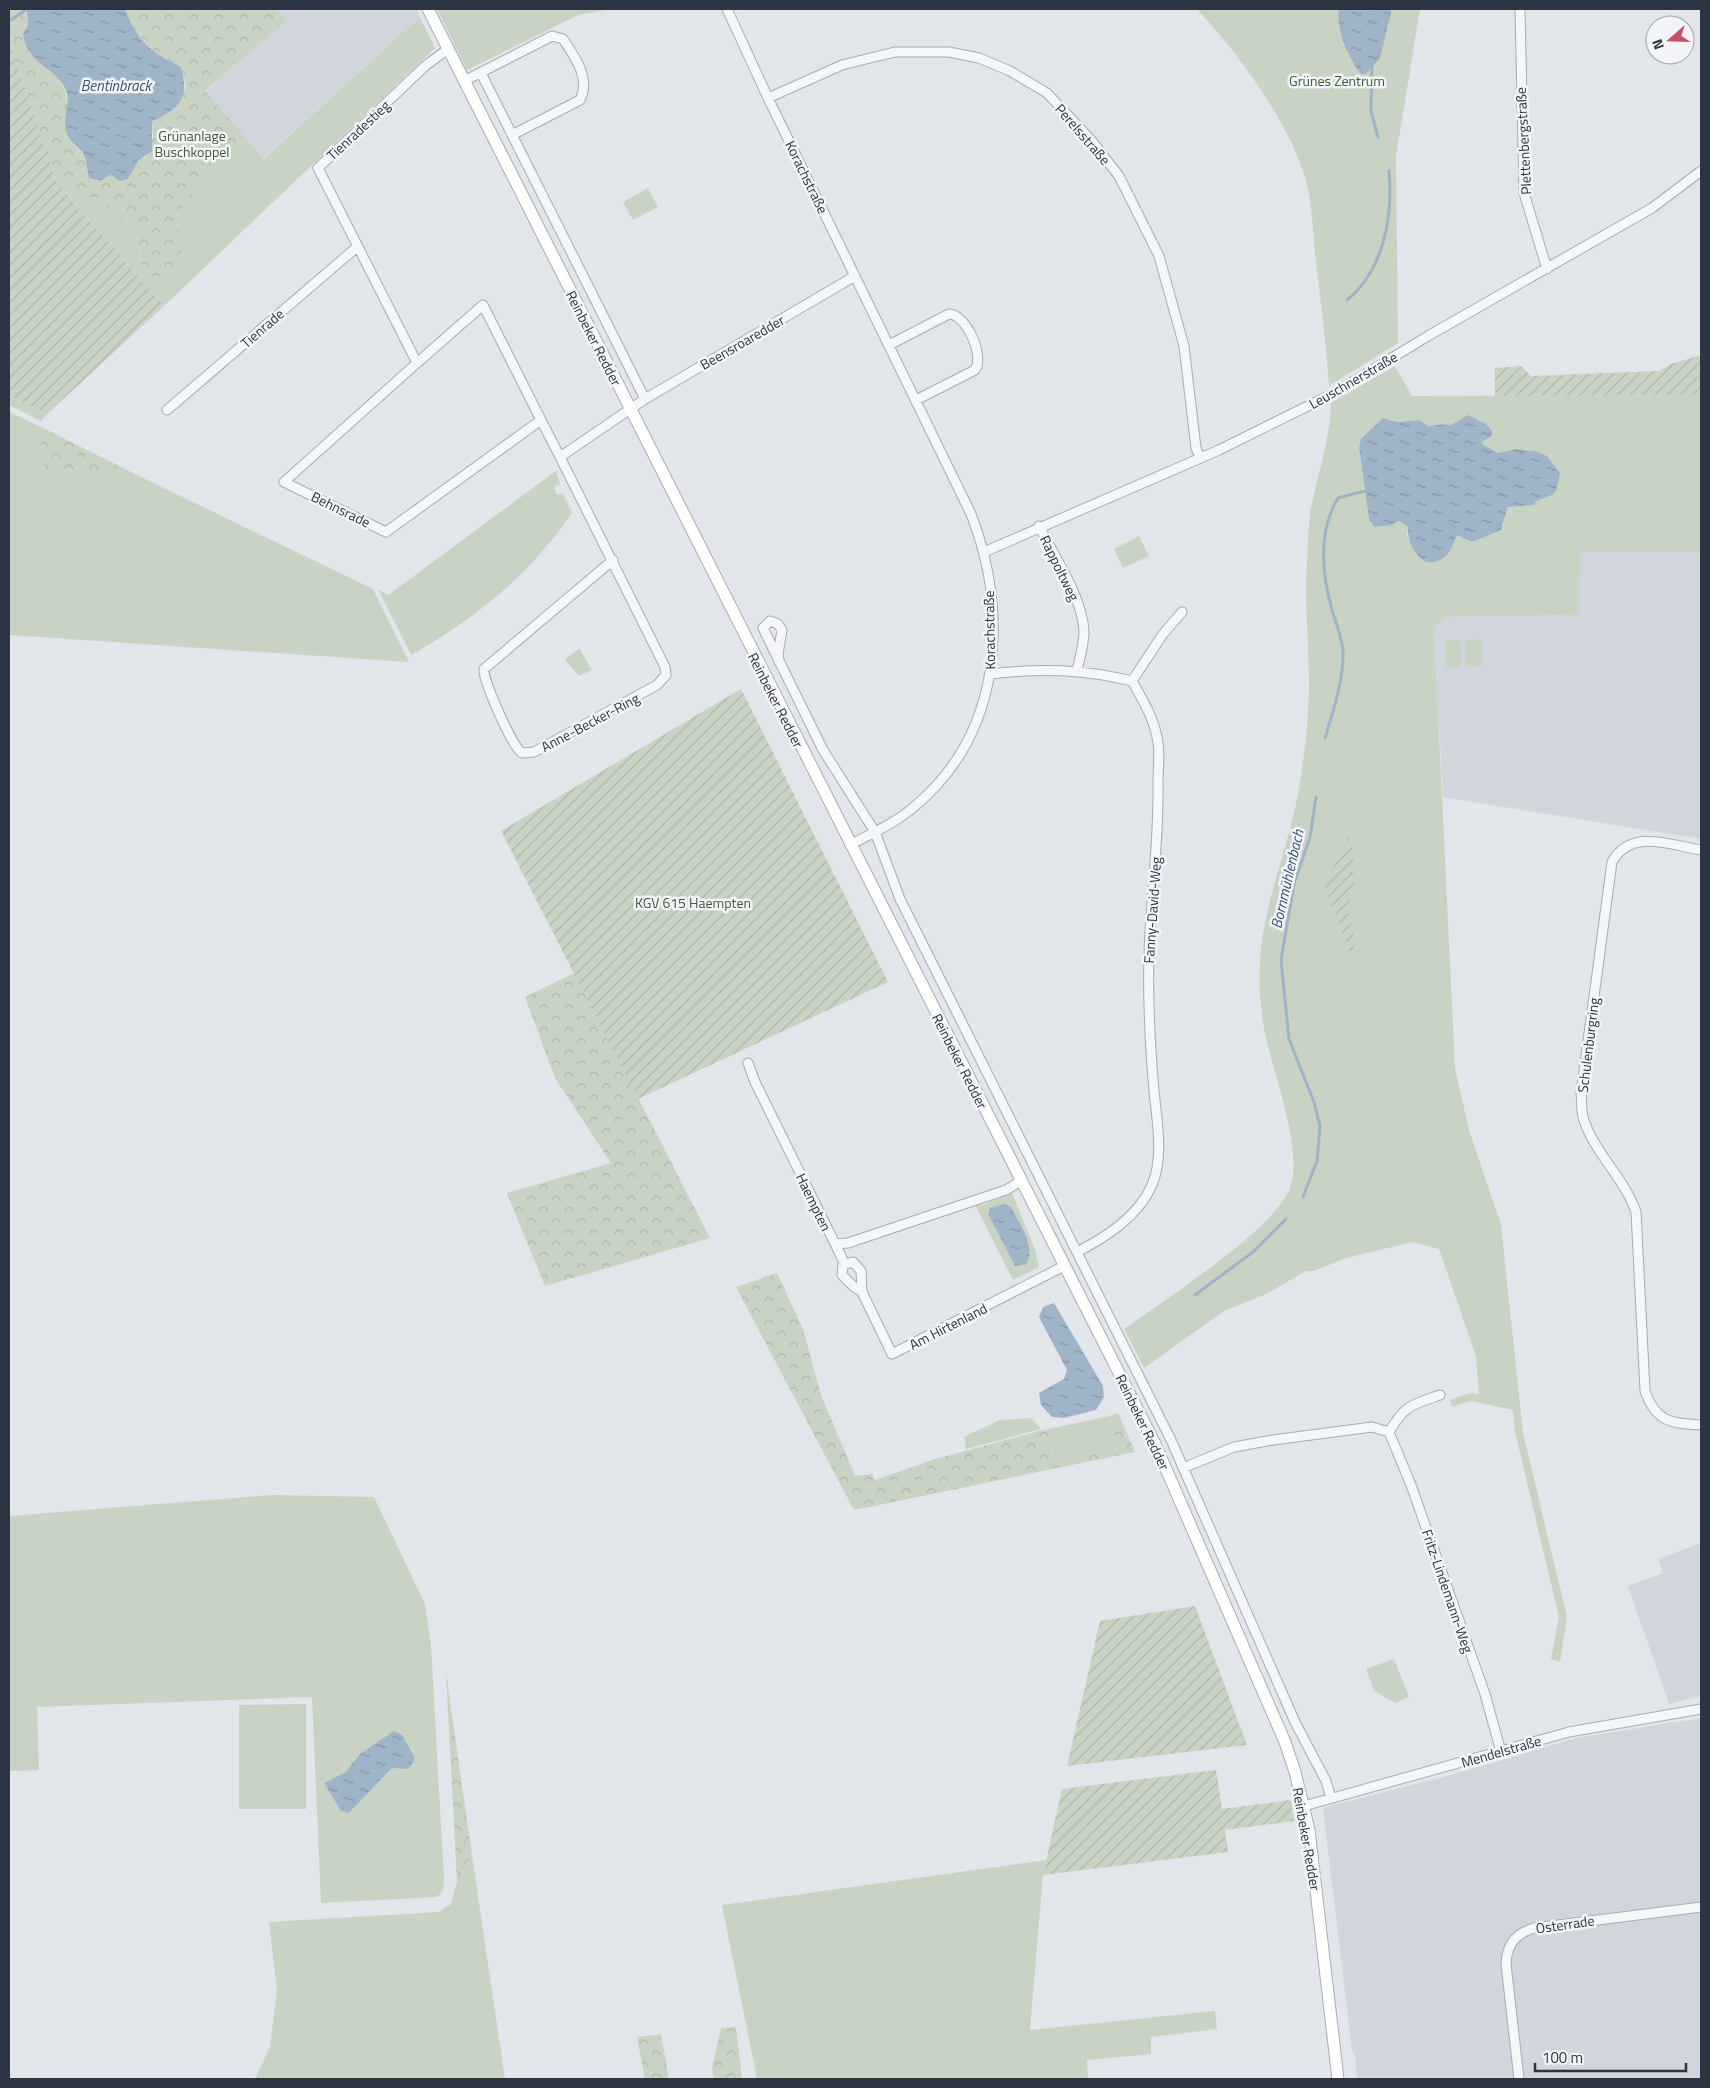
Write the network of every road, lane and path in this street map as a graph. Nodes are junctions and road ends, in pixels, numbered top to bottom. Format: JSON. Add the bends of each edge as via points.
{"nodes":[{"id":1,"x":428,"y":9,"type":"edge"},
{"id":2,"x":727,"y":9,"type":"edge"},
{"id":3,"x":1520,"y":9,"type":"edge"},
{"id":4,"x":448,"y":50,"type":"junction"},
{"id":5,"x":481,"y":73,"type":"junction"},
{"id":6,"x":464,"y":81,"type":"junction"},
{"id":7,"x":768,"y":98,"type":"junction"},
{"id":8,"x":512,"y":135,"type":"junction"},
{"id":9,"x":1701,"y":171,"type":"edge"},
{"id":10,"x":357,"y":247,"type":"junction"},
{"id":11,"x":1547,"y":269,"type":"junction"},
{"id":12,"x":855,"y":276,"type":"junction"},
{"id":13,"x":889,"y":345,"type":"junction"},
{"id":14,"x":417,"y":362,"type":"junction"},
{"id":15,"x":645,"y":399,"type":"junction"},
{"id":16,"x":916,"y":400,"type":"junction"},
{"id":17,"x":167,"y":410,"type":"dead end"},
{"id":18,"x":630,"y":410,"type":"junction"},
{"id":19,"x":541,"y":420,"type":"junction"},
{"id":20,"x":560,"y":457,"type":"junction"},
{"id":21,"x":1200,"y":457,"type":"junction"},
{"id":22,"x":1039,"y":526,"type":"junction"},
{"id":23,"x":984,"y":552,"type":"junction"},
{"id":24,"x":613,"y":560,"type":"junction"},
{"id":25,"x":1182,"y":612,"type":"dead end"},
{"id":26,"x":779,"y":662,"type":"dead end"},
{"id":27,"x":1077,"y":670,"type":"junction"},
{"id":28,"x":990,"y":674,"type":"junction"},
{"id":29,"x":1132,"y":680,"type":"junction"},
{"id":30,"x":875,"y":832,"type":"junction"},
{"id":31,"x":850,"y":844,"type":"junction"},
{"id":32,"x":1701,"y":850,"type":"edge"},
{"id":33,"x":748,"y":1063,"type":"dead end"},
{"id":34,"x":1021,"y":1182,"type":"junction"},
{"id":35,"x":835,"y":1244,"type":"junction"},
{"id":36,"x":1077,"y":1252,"type":"junction"},
{"id":37,"x":845,"y":1264,"type":"junction"},
{"id":38,"x":1064,"y":1266,"type":"junction"},
{"id":39,"x":862,"y":1292,"type":"junction"},
{"id":40,"x":1440,"y":1395,"type":"dead end"},
{"id":41,"x":1701,"y":1425,"type":"edge"},
{"id":42,"x":1389,"y":1432,"type":"junction"},
{"id":43,"x":1184,"y":1468,"type":"junction"},
{"id":44,"x":1701,"y":1709,"type":"edge"},
{"id":45,"x":1501,"y":1752,"type":"junction"},
{"id":46,"x":1331,"y":1798,"type":"junction"},
{"id":47,"x":1304,"y":1806,"type":"junction"},
{"id":48,"x":1701,"y":1907,"type":"edge"},
{"id":49,"x":1338,"y":2079,"type":"edge"},
{"id":50,"x":1519,"y":2079,"type":"edge"}],
"edges":[{"from":1,"to":4,"type":"main road","name":"Reinbeker Redder"},
{"from":2,"to":7,"type":"street","name":"Korachstraße"},
{"from":3,"to":11,"type":"street","name":"Plettenbergstraße","via":[[1524,193]]},
{"from":4,"to":6,"type":"main road","name":"Reinbeker Redder"},
{"from":4,"to":10,"type":"street","name":"Tienradestieg","via":[[425,66],[318,168]]},
{"from":5,"to":6,"type":"street"},
{"from":5,"to":8,"type":"street","name":"Reinbeker Redder"},
{"from":5,"to":8,"type":"street","via":[[552,36],[563,40],[583,74],[586,90],[580,100]]},
{"from":6,"to":18,"type":"main road","name":"Reinbeker Redder"},
{"from":7,"to":12,"type":"street","name":"Korachstraße"},
{"from":7,"to":21,"type":"street","name":"Perelsstraße","via":[[842,65],[895,52],[949,52],[979,58],[1010,71],[1048,94],[1119,176],[1159,256],[1184,346],[1196,448]]},
{"from":8,"to":15,"type":"street","name":"Reinbeker Redder"},
{"from":9,"to":11,"type":"street","name":"Leuschnerstraße","via":[[1659,204]]},
{"from":10,"to":14,"type":"street","name":"Tienradestieg"},
{"from":10,"to":17,"type":"street","name":"Tienrade"},
{"from":11,"to":21,"type":"street","name":"Leuschnerstraße","via":[[1334,393]]},
{"from":12,"to":13,"type":"street","name":"Korachstraße"},
{"from":12,"to":15,"type":"street","name":"Beensroaredder"},
{"from":13,"to":16,"type":"street","name":"Korachstraße"},
{"from":13,"to":16,"type":"street","via":[[953,314],[963,322],[978,352],[979,361],[974,370]]},
{"from":14,"to":19,"type":"street","name":"Behnsrade","via":[[483,305]]},
{"from":14,"to":19,"type":"street","name":"Behnsrade","via":[[284,482],[386,532]]},
{"from":15,"to":18,"type":"street","name":"Beensroaredder"},
{"from":16,"to":23,"type":"street","name":"Korachstraße","via":[[971,514]]},
{"from":18,"to":20,"type":"street"},
{"from":18,"to":31,"type":"main road","name":"Reinbeker Redder"},
{"from":19,"to":20,"type":"street","name":"Behnsrade"},
{"from":20,"to":24,"type":"street","name":"Anne-Becker-Ring"},
{"from":21,"to":22,"type":"street","name":"Leuschnerstraße"},
{"from":22,"to":23,"type":"street","name":"Leuschnerstraße"},
{"from":22,"to":27,"type":"street","name":"Rappoltweg","via":[[1077,600],[1084,632]]},
{"from":23,"to":28,"type":"street","name":"Korachstraße","via":[[991,602]]},
{"from":24,"to":24,"type":"street","name":"Anne-Becker-Ring","via":[[665,667],[665,678],[657,686],[534,752],[522,753],[502,717],[484,669]]},
{"from":25,"to":29,"type":"street"},
{"from":26,"to":30,"type":"street","name":"Reinbeker Redder","via":[[823,750]]},
{"from":27,"to":28,"type":"street"},
{"from":27,"to":29,"type":"street"},
{"from":28,"to":30,"type":"street","name":"Korachstraße","via":[[974,731],[957,759],[914,807]]},
{"from":29,"to":36,"type":"street","name":"Fanny-David-Weg","via":[[1151,716],[1158,743],[1159,816],[1148,1020],[1158,1161],[1152,1186],[1140,1203],[1118,1227]]},
{"from":30,"to":31,"type":"street","name":"Korachstraße"},
{"from":30,"to":36,"type":"street","name":"Reinbeker Redder","via":[[900,900]]},
{"from":31,"to":34,"type":"main road","name":"Reinbeker Redder"},
{"from":32,"to":41,"type":"street","name":"Schulenburgring","via":[[1642,840],[1620,850],[1612,862],[1581,1093],[1583,1115],[1590,1134],[1636,1212],[1645,1391],[1649,1403],[1654,1412],[1673,1422]]},
{"from":33,"to":35,"type":"street","name":"Haempten"},
{"from":34,"to":35,"type":"street","name":"Haempten","via":[[848,1244]]},
{"from":34,"to":38,"type":"main road","name":"Reinbeker Redder"},
{"from":35,"to":37,"type":"street","name":"Am Hirtenland"},
{"from":36,"to":43,"type":"street","name":"Reinbeker Redder"},
{"from":37,"to":39,"type":"street","name":"Am Hirtenland","via":[[842,1275]]},
{"from":37,"to":39,"type":"street","name":"Am Hirtenland","via":[[853,1262],[858,1265]]},
{"from":38,"to":39,"type":"street","name":"Am Hirtenland","via":[[892,1354]]},
{"from":38,"to":47,"type":"main road","name":"Reinbeker Redder","via":[[1156,1446],[1285,1742]]},
{"from":40,"to":42,"type":"street","via":[[1401,1412]]},
{"from":42,"to":43,"type":"street","via":[[1372,1427],[1273,1440],[1234,1447]]},
{"from":42,"to":45,"type":"street","name":"Fritz-Lindemann-Weg","via":[[1411,1484],[1485,1694]]},
{"from":43,"to":46,"type":"street","name":"Reinbeker Redder"},
{"from":44,"to":45,"type":"street","name":"Mendelstraße","via":[[1569,1732]]},
{"from":45,"to":46,"type":"street","name":"Mendelstraße"},
{"from":46,"to":47,"type":"street","name":"Mendelstraße"},
{"from":47,"to":49,"type":"main road","name":"Reinbeker Redder","via":[[1314,1864]]},
{"from":48,"to":50,"type":"street","name":"Osterrade","via":[[1534,1928],[1513,1940],[1507,1950],[1506,1964]]}]}
